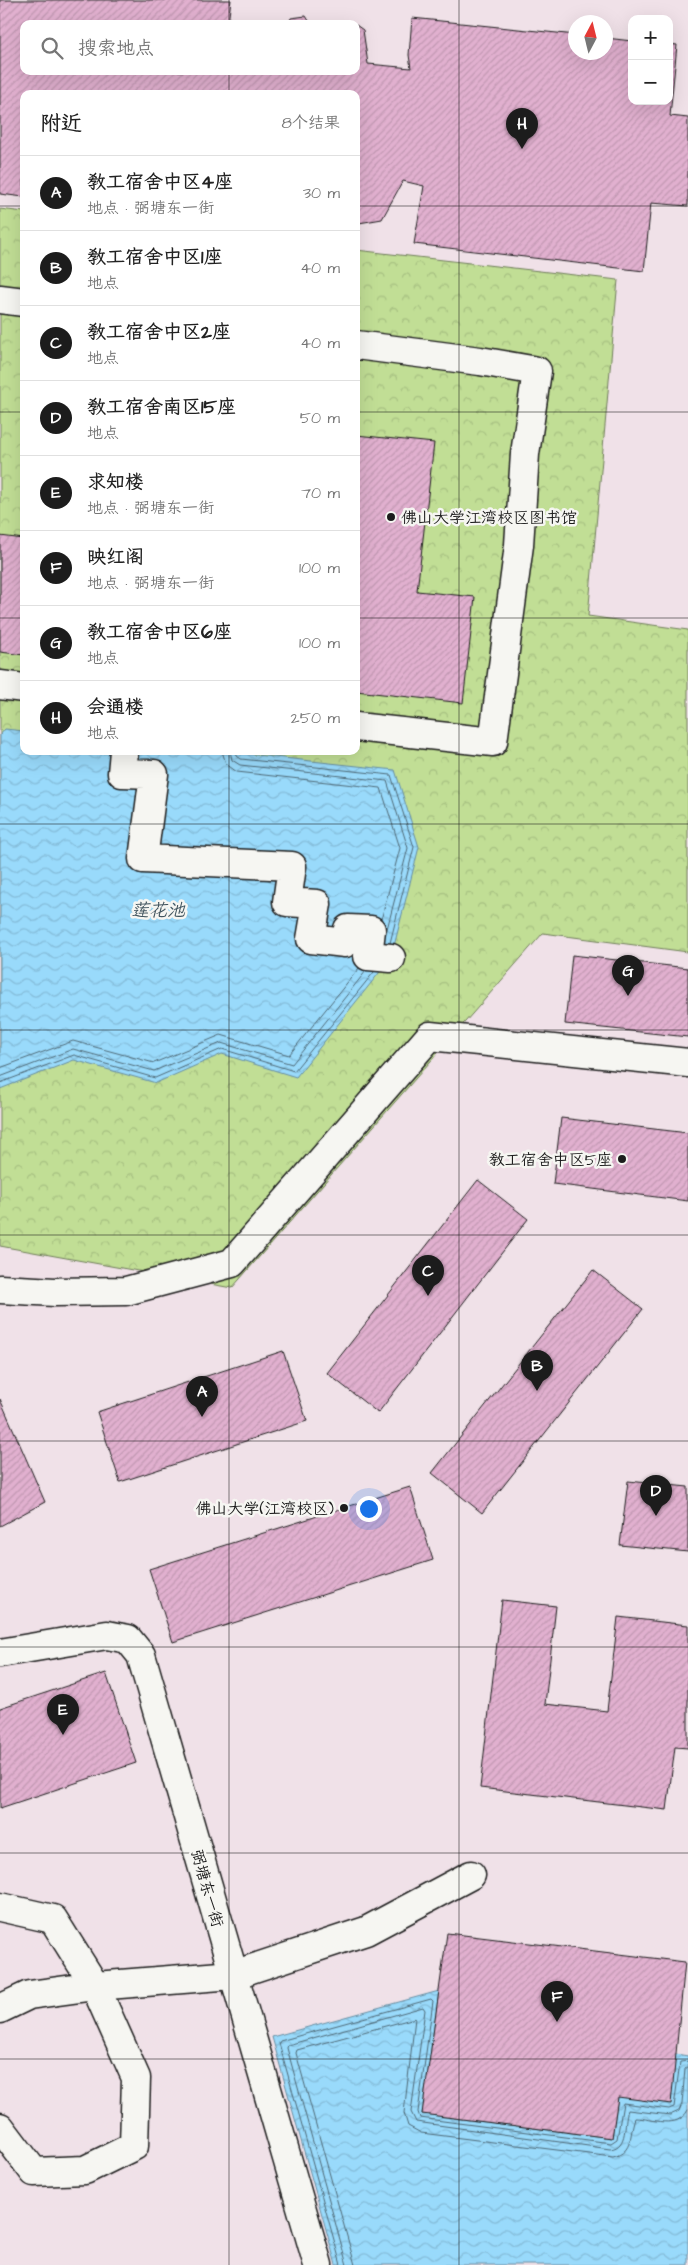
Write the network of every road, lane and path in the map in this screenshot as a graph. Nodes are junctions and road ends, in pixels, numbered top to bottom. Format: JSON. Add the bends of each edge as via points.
{"nodes":[{"id":1,"x":0,"y":299,"type":"edge"},
{"id":2,"x":20,"y":302,"type":"edge"},
{"id":3,"x":360,"y":346,"type":"edge"},
{"id":4,"x":0,"y":685,"type":"edge"},
{"id":5,"x":20,"y":688,"type":"edge"},
{"id":6,"x":360,"y":727,"type":"edge"},
{"id":7,"x":124,"y":755,"type":"edge"},
{"id":8,"x":391,"y":958,"type":"dead end"},
{"id":9,"x":688,"y":1063,"type":"edge"},
{"id":10,"x":0,"y":1289,"type":"edge"},
{"id":11,"x":0,"y":1653,"type":"edge"},
{"id":12,"x":471,"y":1875,"type":"dead end"},
{"id":13,"x":0,"y":1906,"type":"edge"},
{"id":14,"x":233,"y":1975,"type":"junction"},
{"id":15,"x":95,"y":1986,"type":"junction"},
{"id":16,"x":0,"y":2010,"type":"edge"},
{"id":17,"x":0,"y":2127,"type":"edge"},
{"id":18,"x":318,"y":2265,"type":"edge"}],
"edges":[{"from":1,"to":2,"type":"street"},
{"from":3,"to":6,"type":"street","via":[[537,371],[525,454],[519,545],[493,742]]},
{"from":4,"to":5,"type":"street"},
{"from":7,"to":8,"type":"street","via":[[122,773],[154,774],[143,859],[292,866],[287,902],[317,904],[311,939],[346,943],[348,929],[371,930],[368,956]]},
{"from":9,"to":10,"type":"street","via":[[430,1036],[232,1263],[126,1291]]},
{"from":11,"to":14,"type":"street","name":"弼塘东一街","via":[[107,1634],[128,1639],[141,1655]]},
{"from":12,"to":14,"type":"street","via":[[366,1931]]},
{"from":13,"to":15,"type":"street","via":[[54,1919]]},
{"from":14,"to":15,"type":"street"},
{"from":14,"to":18,"type":"street","name":"弼塘东一街"},
{"from":15,"to":16,"type":"street","via":[[29,1994]]},
{"from":15,"to":17,"type":"street","via":[[136,2078],[134,2146],[85,2170],[34,2172]]}]}
